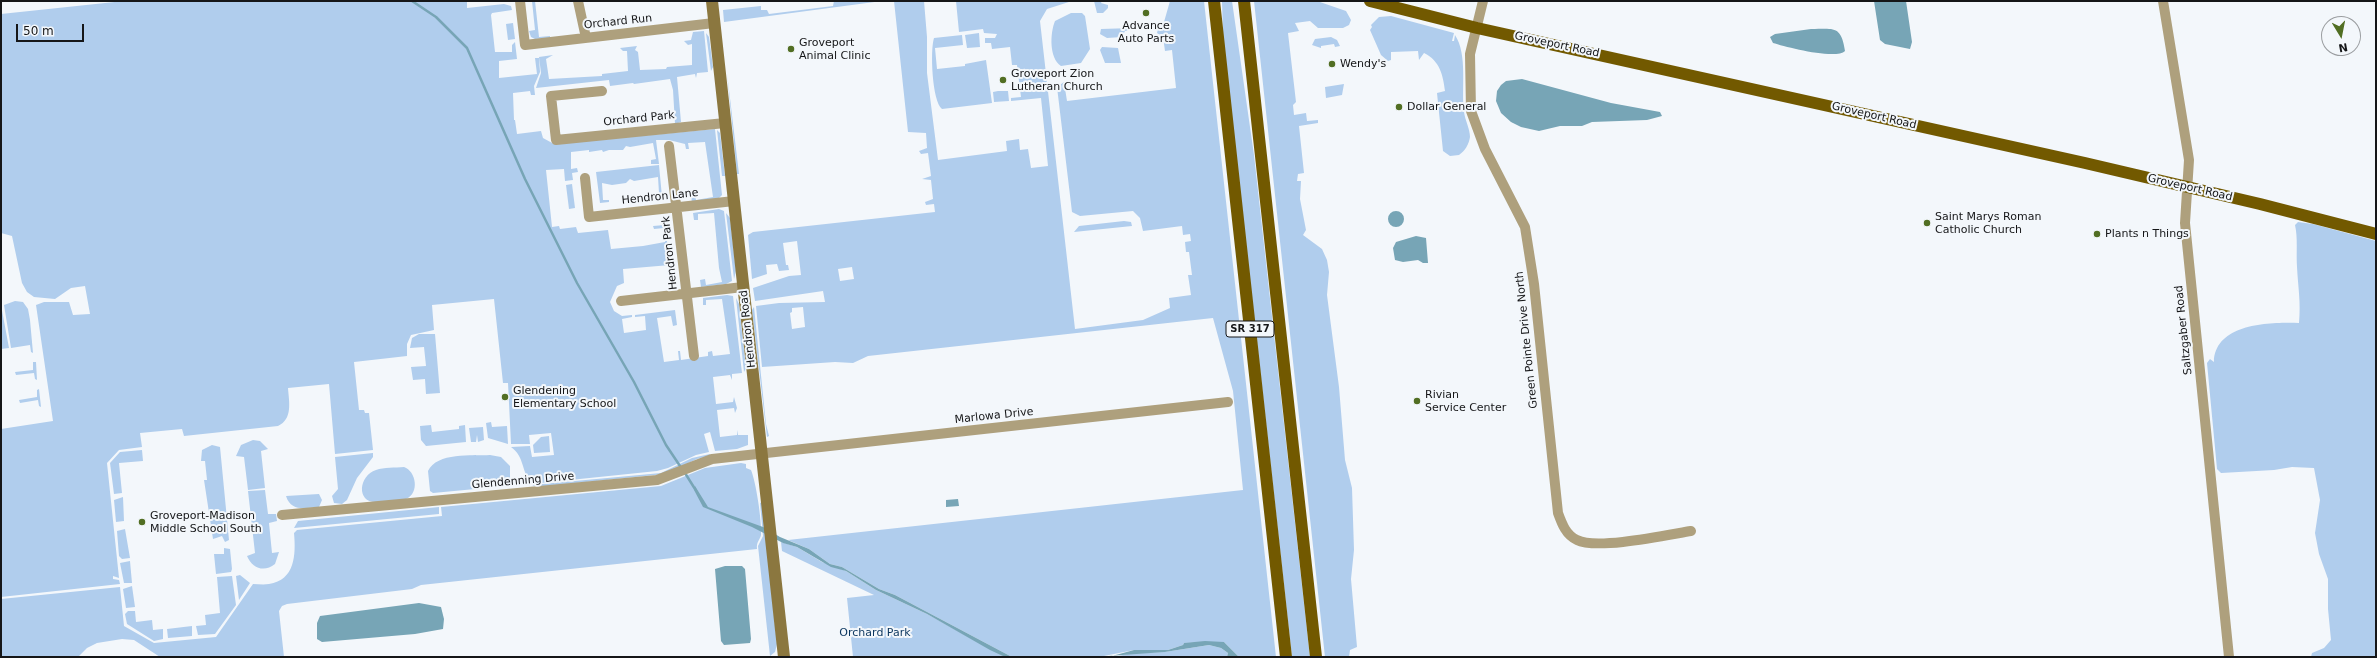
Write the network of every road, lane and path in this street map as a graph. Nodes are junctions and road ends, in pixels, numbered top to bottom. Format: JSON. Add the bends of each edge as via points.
{"nodes":[{"id":1,"x":520,"y":1,"type":"edge"},
{"id":2,"x":578,"y":1,"type":"edge"},
{"id":3,"x":712,"y":1,"type":"edge"},
{"id":4,"x":1214,"y":1,"type":"edge"},
{"id":5,"x":1244,"y":1,"type":"edge"},
{"id":6,"x":1370,"y":1,"type":"edge"},
{"id":7,"x":1483,"y":1,"type":"edge"},
{"id":8,"x":2163,"y":1,"type":"edge"},
{"id":9,"x":714,"y":23,"type":"junction"},
{"id":10,"x":1477,"y":28,"type":"junction"},
{"id":11,"x":586,"y":38,"type":"junction"},
{"id":12,"x":602,"y":91,"type":"dead end"},
{"id":13,"x":725,"y":123,"type":"junction"},
{"id":14,"x":669,"y":146,"type":"dead end"},
{"id":15,"x":585,"y":178,"type":"dead end"},
{"id":16,"x":2189,"y":187,"type":"junction"},
{"id":17,"x":734,"y":201,"type":"junction"},
{"id":18,"x":677,"y":208,"type":"junction"},
{"id":19,"x":2376,"y":234,"type":"edge"},
{"id":20,"x":743,"y":287,"type":"junction"},
{"id":21,"x":686,"y":294,"type":"junction"},
{"id":22,"x":621,"y":301,"type":"dead end"},
{"id":23,"x":694,"y":356,"type":"dead end"},
{"id":24,"x":1228,"y":402,"type":"dead end"},
{"id":25,"x":762,"y":454,"type":"junction"},
{"id":26,"x":282,"y":515,"type":"dead end"},
{"id":27,"x":1691,"y":532,"type":"dead end"},
{"id":28,"x":784,"y":657,"type":"edge"},
{"id":29,"x":1286,"y":657,"type":"edge"},
{"id":30,"x":1316,"y":657,"type":"edge"},
{"id":31,"x":2229,"y":657,"type":"edge"}],
"edges":[{"from":1,"to":11,"type":"street","name":"Orchard Run","via":[[525,45]]},
{"from":2,"to":11,"type":"street"},
{"from":3,"to":9,"type":"street","name":"Hendron Road"},
{"from":4,"to":29,"type":"main road","number":"SR 317"},
{"from":5,"to":30,"type":"main road","number":"SR 317"},
{"from":6,"to":10,"type":"main road","name":"Groveport Road"},
{"from":7,"to":10,"type":"street","name":"Green Pointe Drive North"},
{"from":8,"to":16,"type":"street","name":"Saltzgaber Road","via":[[2190,160]]},
{"from":9,"to":11,"type":"street","name":"Orchard Run"},
{"from":9,"to":13,"type":"street","name":"Hendron Road"},
{"from":10,"to":16,"type":"main road","name":"Groveport Road"},
{"from":10,"to":27,"type":"street","name":"Green Pointe Drive North","via":[[1470,54],[1471,111],[1488,156],[1524,227],[1534,284],[1558,514],[1564,530],[1578,541],[1600,544]]},
{"from":12,"to":13,"type":"street","name":"Orchard Park","via":[[551,96],[556,140]]},
{"from":13,"to":17,"type":"street","name":"Hendron Road"},
{"from":14,"to":18,"type":"street","name":"Hendron Park"},
{"from":15,"to":18,"type":"street","name":"Hendron Lane","via":[[589,217]]},
{"from":16,"to":19,"type":"main road","name":"Groveport Road"},
{"from":16,"to":31,"type":"street","name":"Saltzgaber Road","via":[[2185,223]]},
{"from":17,"to":18,"type":"street","name":"Hendron Lane"},
{"from":17,"to":20,"type":"street","name":"Hendron Road"},
{"from":18,"to":21,"type":"street","name":"Hendron Park"},
{"from":20,"to":21,"type":"street"},
{"from":20,"to":25,"type":"street","name":"Hendron Road"},
{"from":21,"to":22,"type":"street"},
{"from":21,"to":23,"type":"street","name":"Hendron Park"},
{"from":24,"to":25,"type":"street","name":"Marlowa Drive"},
{"from":25,"to":26,"type":"street","name":"Glendenning Drive","via":[[712,459],[657,480]]},
{"from":25,"to":28,"type":"street","name":"Hendron Road"}]}
